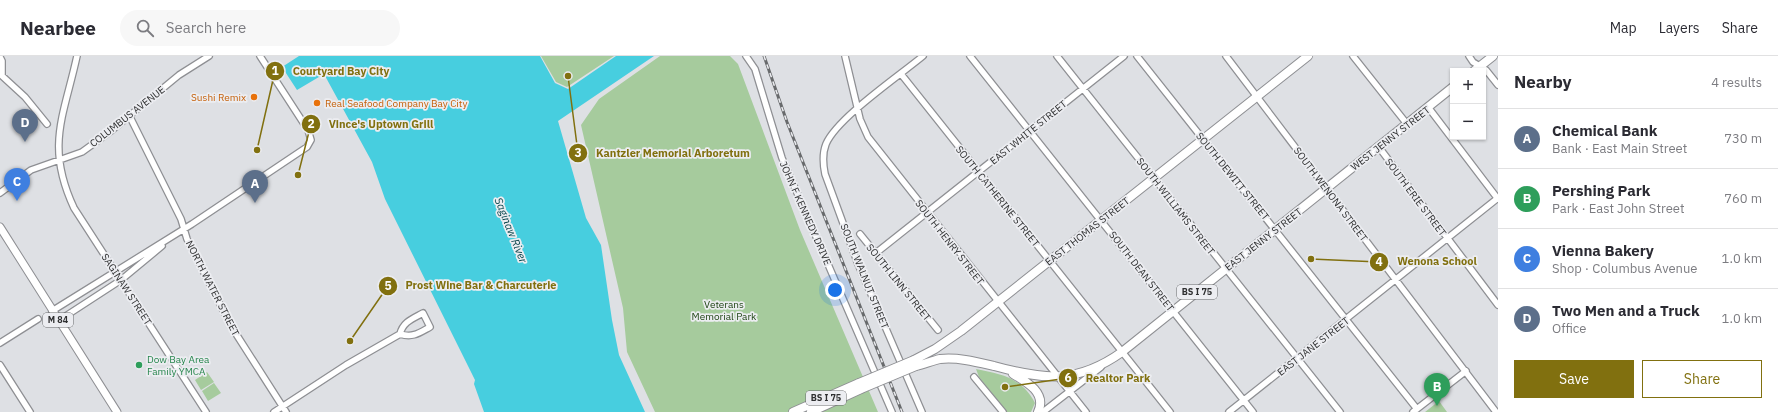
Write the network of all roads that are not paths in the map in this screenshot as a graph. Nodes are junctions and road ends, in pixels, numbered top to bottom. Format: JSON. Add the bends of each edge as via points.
{"nodes":[{"id":1,"x":77,"y":56,"type":"edge"},
{"id":2,"x":209,"y":56,"type":"edge"},
{"id":3,"x":260,"y":56,"type":"edge"},
{"id":4,"x":746,"y":56,"type":"edge"},
{"id":5,"x":845,"y":56,"type":"edge"},
{"id":6,"x":923,"y":56,"type":"edge"},
{"id":7,"x":970,"y":56,"type":"edge"},
{"id":8,"x":1057,"y":56,"type":"edge"},
{"id":9,"x":1124,"y":56,"type":"edge"},
{"id":10,"x":1137,"y":56,"type":"edge"},
{"id":11,"x":1226,"y":56,"type":"edge"},
{"id":12,"x":1308,"y":56,"type":"edge"},
{"id":13,"x":1353,"y":56,"type":"edge"},
{"id":14,"x":1469,"y":56,"type":"edge"},
{"id":15,"x":1493,"y":56,"type":"edge"},
{"id":16,"x":0,"y":57,"type":"edge"},
{"id":17,"x":1477,"y":68,"type":"edge"},
{"id":18,"x":1486,"y":70,"type":"edge"},
{"id":19,"x":901,"y":74,"type":"junction"},
{"id":20,"x":1,"y":75,"type":"edge"},
{"id":21,"x":1498,"y":85,"type":"edge"},
{"id":22,"x":1083,"y":89,"type":"junction"},
{"id":23,"x":1450,"y":89,"type":"edge"},
{"id":24,"x":1257,"y":96,"type":"junction"},
{"id":25,"x":1428,"y":107,"type":"junction"},
{"id":26,"x":858,"y":108,"type":"junction"},
{"id":27,"x":129,"y":115,"type":"junction"},
{"id":28,"x":47,"y":124,"type":"dead end"},
{"id":29,"x":1407,"y":124,"type":"junction"},
{"id":30,"x":1030,"y":131,"type":"junction"},
{"id":31,"x":1203,"y":139,"type":"junction"},
{"id":32,"x":1378,"y":146,"type":"junction"},
{"id":33,"x":59,"y":161,"type":"junction"},
{"id":34,"x":979,"y":172,"type":"junction"},
{"id":35,"x":1155,"y":178,"type":"junction"},
{"id":36,"x":1326,"y":188,"type":"junction"},
{"id":37,"x":0,"y":193,"type":"edge"},
{"id":38,"x":1498,"y":198,"type":"edge"},
{"id":39,"x":927,"y":212,"type":"junction"},
{"id":40,"x":1102,"y":220,"type":"junction"},
{"id":41,"x":0,"y":228,"type":"edge"},
{"id":42,"x":184,"y":229,"type":"junction"},
{"id":43,"x":1275,"y":230,"type":"junction"},
{"id":44,"x":177,"y":233,"type":"junction"},
{"id":45,"x":860,"y":234,"type":"dead end"},
{"id":46,"x":1448,"y":238,"type":"junction"},
{"id":47,"x":876,"y":253,"type":"junction"},
{"id":48,"x":1050,"y":261,"type":"junction"},
{"id":49,"x":1226,"y":268,"type":"junction"},
{"id":50,"x":115,"y":271,"type":"junction"},
{"id":51,"x":1396,"y":279,"type":"junction"},
{"id":52,"x":121,"y":280,"type":"junction"},
{"id":53,"x":998,"y":302,"type":"junction"},
{"id":54,"x":1498,"y":305,"type":"edge"},
{"id":55,"x":52,"y":311,"type":"junction"},
{"id":56,"x":1173,"y":311,"type":"junction"},
{"id":57,"x":38,"y":319,"type":"dead end"},
{"id":58,"x":1346,"y":319,"type":"junction"},
{"id":59,"x":58,"y":320,"type":"junction"},
{"id":60,"x":938,"y":330,"type":"dead end"},
{"id":61,"x":400,"y":334,"type":"junction"},
{"id":62,"x":0,"y":343,"type":"edge"},
{"id":63,"x":1122,"y":352,"type":"junction"},
{"id":64,"x":1297,"y":358,"type":"junction"},
{"id":65,"x":915,"y":363,"type":"junction"},
{"id":66,"x":1106,"y":363,"type":"junction"},
{"id":67,"x":0,"y":365,"type":"edge"},
{"id":68,"x":1001,"y":368,"type":"junction"},
{"id":69,"x":1466,"y":371,"type":"junction"},
{"id":70,"x":974,"y":377,"type":"dead end"},
{"id":71,"x":1058,"y":377,"type":"junction"},
{"id":72,"x":860,"y":386,"type":"junction"},
{"id":73,"x":1070,"y":392,"type":"junction"},
{"id":74,"x":1244,"y":400,"type":"junction"},
{"id":75,"x":283,"y":406,"type":"junction"},
{"id":76,"x":1415,"y":410,"type":"edge"},
{"id":77,"x":1494,"y":410,"type":"edge"},
{"id":78,"x":30,"y":412,"type":"edge"},
{"id":79,"x":117,"y":412,"type":"edge"},
{"id":80,"x":206,"y":412,"type":"edge"},
{"id":81,"x":274,"y":412,"type":"edge"},
{"id":82,"x":286,"y":412,"type":"edge"},
{"id":83,"x":794,"y":412,"type":"edge"},
{"id":84,"x":811,"y":412,"type":"edge"},
{"id":85,"x":892,"y":412,"type":"edge"},
{"id":86,"x":922,"y":412,"type":"edge"},
{"id":87,"x":1003,"y":412,"type":"edge"},
{"id":88,"x":1038,"y":412,"type":"edge"},
{"id":89,"x":1043,"y":412,"type":"edge"},
{"id":90,"x":1086,"y":412,"type":"edge"},
{"id":91,"x":1170,"y":412,"type":"edge"},
{"id":92,"x":1229,"y":412,"type":"edge"},
{"id":93,"x":1253,"y":412,"type":"edge"},
{"id":94,"x":1340,"y":412,"type":"edge"}],
"edges":[{"from":1,"to":33,"type":"street","name":"SAGINAW STREET","via":[[62,114]]},
{"from":2,"to":27,"type":"street","name":"COLUMBUS AVENUE"},
{"from":3,"to":42,"type":"street","via":[[308,130],[311,140],[301,152]]},
{"from":4,"to":85,"type":"street","name":"JOHN F KENNEDY DRIVE","via":[[755,69],[782,158]]},
{"from":5,"to":26,"type":"street","name":"SOUTH HENRY STREET"},
{"from":6,"to":19,"type":"street"},
{"from":7,"to":30,"type":"street","name":"SOUTH DEAN STREET"},
{"from":8,"to":22,"type":"street","name":"SOUTH WILLIAMS STREET"},
{"from":9,"to":22,"type":"street","name":"EAST WHITE STREET"},
{"from":10,"to":31,"type":"street","name":"SOUTH DEWITT STREET"},
{"from":11,"to":24,"type":"street","name":"SOUTH WENONA STREET"},
{"from":12,"to":24,"type":"highway","number":"BS I 75"},
{"from":13,"to":29,"type":"street"},
{"from":14,"to":17,"type":"street"},
{"from":15,"to":17,"type":"highway"},
{"from":16,"to":20,"type":"street"},
{"from":18,"to":21,"type":"street"},
{"from":19,"to":26,"type":"street"},
{"from":19,"to":34,"type":"street","name":"SOUTH CATHERINE STREET"},
{"from":20,"to":28,"type":"street","via":[[25,97]]},
{"from":22,"to":30,"type":"street","name":"EAST WHITE STREET"},
{"from":22,"to":35,"type":"street","name":"SOUTH WILLIAMS STREET"},
{"from":23,"to":25,"type":"highway","name":"WEST JENNY STREET","number":"BS I 75"},
{"from":24,"to":31,"type":"highway","name":"EAST THOMAS STREET","number":"BS I 75"},
{"from":24,"to":36,"type":"street","name":"SOUTH WENONA STREET"},
{"from":25,"to":29,"type":"highway","name":"WEST JENNY STREET","number":"BS I 75"},
{"from":25,"to":38,"type":"street"},
{"from":26,"to":39,"type":"street","name":"SOUTH HENRY STREET","via":[[868,137]]},
{"from":26,"to":86,"type":"street","name":"SOUTH WALNUT STREET","via":[[837,126],[829,138],[823,154],[825,174],[858,264]]},
{"from":27,"to":33,"type":"street","name":"COLUMBUS AVENUE","via":[[82,152]]},
{"from":27,"to":42,"type":"street","name":"NORTH WATER STREET"},
{"from":29,"to":32,"type":"highway","name":"WEST JENNY STREET","number":"BS I 75"},
{"from":30,"to":34,"type":"street","name":"EAST WHITE STREET"},
{"from":30,"to":40,"type":"street","name":"SOUTH DEAN STREET"},
{"from":31,"to":35,"type":"highway","name":"EAST THOMAS STREET","number":"BS I 75"},
{"from":31,"to":43,"type":"street","name":"SOUTH DEWITT STREET"},
{"from":32,"to":36,"type":"highway","name":"WEST JENNY STREET","number":"BS I 75"},
{"from":32,"to":46,"type":"street","name":"SOUTH ERIE STREET"},
{"from":33,"to":37,"type":"street","name":"COLUMBUS AVENUE","via":[[31,170]]},
{"from":33,"to":50,"type":"street","name":"SAGINAW STREET","via":[[65,188],[74,208]]},
{"from":34,"to":39,"type":"street","name":"EAST WHITE STREET"},
{"from":34,"to":48,"type":"street","name":"SOUTH CATHERINE STREET"},
{"from":35,"to":40,"type":"highway","name":"EAST THOMAS STREET","number":"BS I 75"},
{"from":35,"to":49,"type":"street","name":"SOUTH WILLIAMS STREET"},
{"from":36,"to":43,"type":"highway","name":"EAST JENNY STREET","number":"BS I 75"},
{"from":36,"to":51,"type":"street","name":"SOUTH WENONA STREET"},
{"from":38,"to":46,"type":"street","name":"EAST JANE STREET"},
{"from":39,"to":47,"type":"street","name":"EAST WHITE STREET"},
{"from":39,"to":53,"type":"street","name":"SOUTH HENRY STREET"},
{"from":40,"to":48,"type":"highway","name":"EAST THOMAS STREET","number":"BS I 75"},
{"from":40,"to":56,"type":"street","name":"SOUTH DEAN STREET"},
{"from":41,"to":55,"type":"main road","number":"M 84"},
{"from":42,"to":44,"type":"street"},
{"from":42,"to":75,"type":"street","name":"NORTH WATER STREET","via":[[231,326]]},
{"from":43,"to":49,"type":"highway","name":"EAST JENNY STREET","number":"BS I 75"},
{"from":43,"to":58,"type":"street","name":"SOUTH DEWITT STREET"},
{"from":44,"to":50,"type":"street"},
{"from":44,"to":52,"type":"street"},
{"from":45,"to":47,"type":"street","name":"SOUTH LINN STREET"},
{"from":46,"to":51,"type":"street","name":"EAST JANE STREET"},
{"from":46,"to":54,"type":"street","name":"SOUTH ERIE STREET"},
{"from":47,"to":60,"type":"street","name":"SOUTH LINN STREET"},
{"from":48,"to":53,"type":"highway","name":"EAST THOMAS STREET","number":"BS I 75"},
{"from":48,"to":63,"type":"street","name":"SOUTH CATHERINE STREET"},
{"from":49,"to":56,"type":"highway","name":"EAST JENNY STREET","number":"BS I 75"},
{"from":49,"to":64,"type":"street","name":"SOUTH WILLIAMS STREET"},
{"from":50,"to":52,"type":"street","name":"SAGINAW STREET"},
{"from":50,"to":55,"type":"street"},
{"from":51,"to":58,"type":"street","name":"EAST JANE STREET"},
{"from":51,"to":69,"type":"street","name":"SOUTH WENONA STREET"},
{"from":52,"to":59,"type":"street"},
{"from":52,"to":80,"type":"street","name":"SAGINAW STREET"},
{"from":53,"to":65,"type":"highway","name":"EAST THOMAS STREET","number":"BS I 75"},
{"from":53,"to":71,"type":"street","name":"SOUTH HENRY STREET"},
{"from":55,"to":59,"type":"main road","number":"M 84"},
{"from":56,"to":63,"type":"highway","name":"EAST JENNY STREET","number":"BS I 75"},
{"from":56,"to":74,"type":"street","name":"SOUTH DEAN STREET"},
{"from":57,"to":62,"type":"street"},
{"from":58,"to":64,"type":"street","name":"EAST JANE STREET"},
{"from":58,"to":76,"type":"street","name":"SOUTH DEWITT STREET"},
{"from":59,"to":79,"type":"main road","number":"M 84"},
{"from":61,"to":61,"type":"street","via":[[414,336],[430,327],[423,313],[406,322]]},
{"from":61,"to":75,"type":"street"},
{"from":63,"to":66,"type":"highway","name":"EAST JENNY STREET","number":"BS I 75"},
{"from":63,"to":91,"type":"street","name":"SOUTH CATHERINE STREET"},
{"from":64,"to":74,"type":"street","name":"EAST JANE STREET"},
{"from":64,"to":94,"type":"street","name":"SOUTH WILLIAMS STREET"},
{"from":65,"to":68,"type":"highway","number":"BS I 75","via":[[951,359]]},
{"from":65,"to":72,"type":"highway","number":"BS I 75","bridge":true},
{"from":66,"to":71,"type":"highway","name":"EAST JENNY STREET","number":"BS I 75"},
{"from":66,"to":73,"type":"street","name":"EAST JENNY STREET"},
{"from":67,"to":78,"type":"street"},
{"from":68,"to":71,"type":"highway","number":"BS I 75"},
{"from":68,"to":88,"type":"highway","via":[[1034,388],[1039,396]]},
{"from":69,"to":76,"type":"street"},
{"from":69,"to":77,"type":"street","name":"SOUTH WENONA STREET"},
{"from":70,"to":87,"type":"street"},
{"from":71,"to":73,"type":"street","name":"SOUTH HENRY STREET"},
{"from":72,"to":83,"type":"highway","number":"BS I 75"},
{"from":72,"to":84,"type":"highway","number":"BS I 75"},
{"from":73,"to":89,"type":"street","name":"EAST JENNY STREET"},
{"from":73,"to":90,"type":"street","name":"SOUTH HENRY STREET"},
{"from":74,"to":92,"type":"street","name":"EAST JANE STREET"},
{"from":74,"to":93,"type":"street","name":"SOUTH DEAN STREET"},
{"from":75,"to":81,"type":"street"},
{"from":75,"to":82,"type":"street","name":"NORTH WATER STREET"}]}
